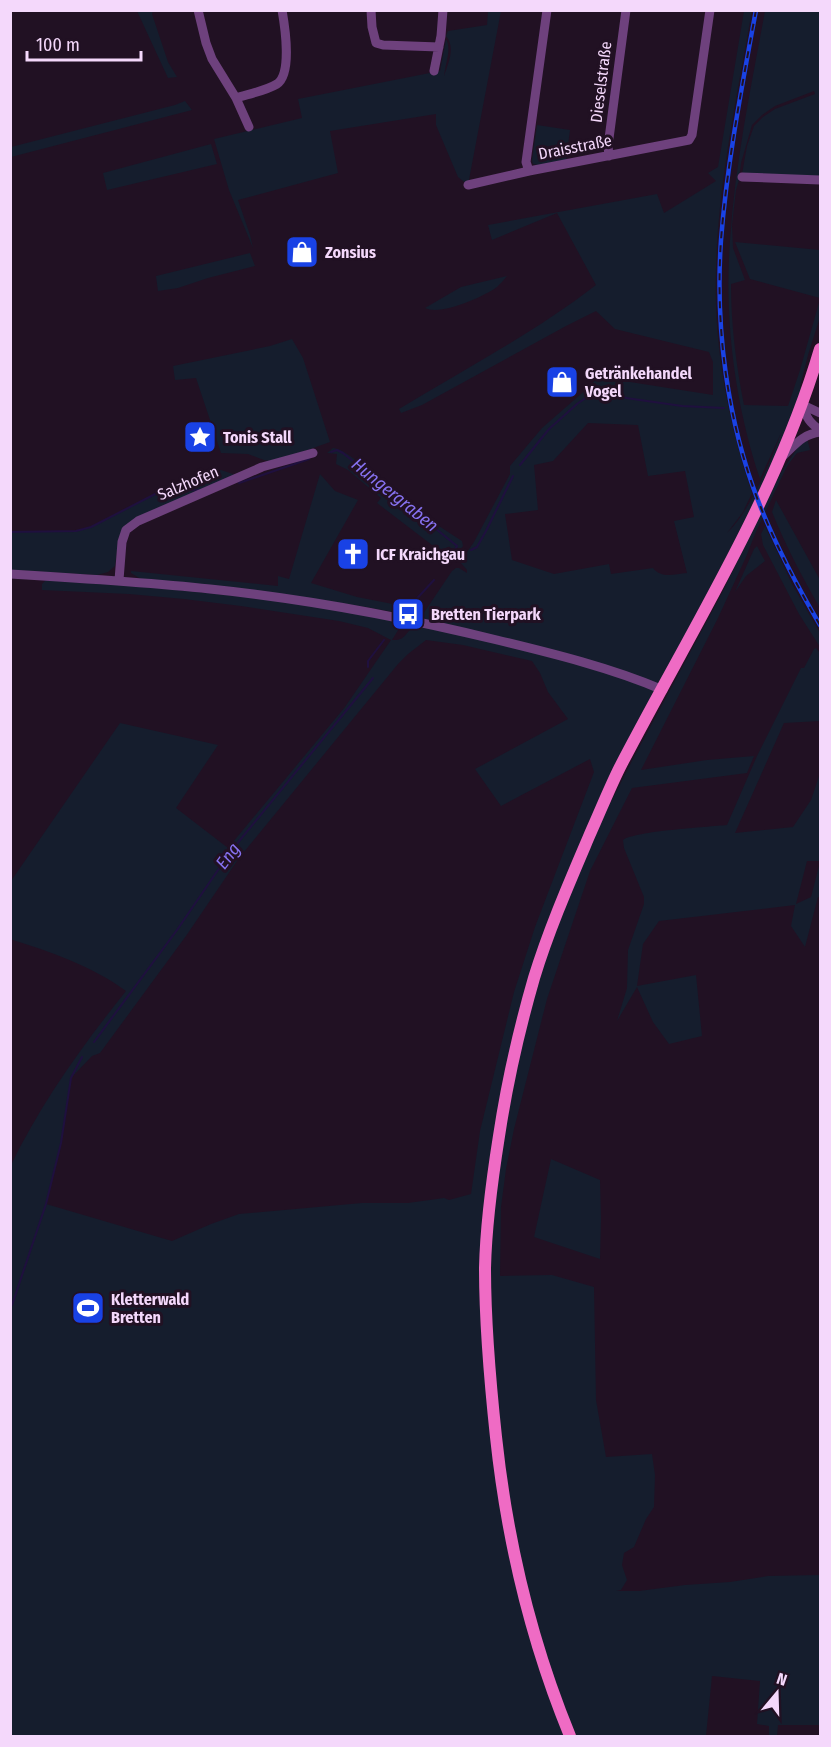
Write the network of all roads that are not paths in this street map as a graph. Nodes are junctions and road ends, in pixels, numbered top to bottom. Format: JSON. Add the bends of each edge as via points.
{"nodes":[{"id":1,"x":198,"y":10,"type":"edge"},
{"id":2,"x":282,"y":10,"type":"edge"},
{"id":3,"x":371,"y":10,"type":"edge"},
{"id":4,"x":443,"y":10,"type":"edge"},
{"id":5,"x":547,"y":10,"type":"edge"},
{"id":6,"x":626,"y":10,"type":"edge"},
{"id":7,"x":710,"y":10,"type":"edge"},
{"id":8,"x":439,"y":46,"type":"junction"},
{"id":9,"x":435,"y":71,"type":"dead end"},
{"id":10,"x":236,"y":98,"type":"junction"},
{"id":11,"x":249,"y":127,"type":"dead end"},
{"id":12,"x":609,"y":156,"type":"junction"},
{"id":13,"x":529,"y":171,"type":"junction"},
{"id":14,"x":742,"y":177,"type":"dead end"},
{"id":15,"x":820,"y":180,"type":"edge"},
{"id":16,"x":468,"y":185,"type":"dead end"},
{"id":17,"x":820,"y":350,"type":"edge"},
{"id":18,"x":803,"y":405,"type":"junction"},
{"id":19,"x":820,"y":413,"type":"edge"},
{"id":20,"x":820,"y":431,"type":"edge"},
{"id":21,"x":313,"y":453,"type":"dead end"},
{"id":22,"x":781,"y":458,"type":"junction"},
{"id":23,"x":10,"y":574,"type":"edge"},
{"id":24,"x":119,"y":580,"type":"junction"},
{"id":25,"x":663,"y":690,"type":"junction"},
{"id":26,"x":570,"y":1737,"type":"edge"}],
"edges":[{"from":1,"to":10,"type":"street","via":[[212,59]]},
{"from":2,"to":10,"type":"street","via":[[286,62],[283,79]]},
{"from":3,"to":8,"type":"street","via":[[376,43]]},
{"from":4,"to":8,"type":"street"},
{"from":5,"to":13,"type":"street","via":[[526,162]]},
{"from":6,"to":12,"type":"street","name":"Dieselstraße"},
{"from":7,"to":12,"type":"street","name":"Draisstraße","via":[[689,140]]},
{"from":8,"to":9,"type":"street"},
{"from":10,"to":11,"type":"street"},
{"from":12,"to":13,"type":"street","name":"Draisstraße"},
{"from":13,"to":16,"type":"street","name":"Draisstraße"},
{"from":14,"to":15,"type":"street"},
{"from":17,"to":18,"type":"main road"},
{"from":18,"to":19,"type":"street"},
{"from":18,"to":20,"type":"street","via":[[805,416]]},
{"from":18,"to":22,"type":"main road"},
{"from":20,"to":22,"type":"street","via":[[803,437]]},
{"from":21,"to":24,"type":"street","name":"Salzhofen","via":[[261,467],[138,521],[126,530],[122,542]]},
{"from":22,"to":25,"type":"main road"},
{"from":23,"to":24,"type":"street"},
{"from":24,"to":25,"type":"street","via":[[271,596],[401,618],[556,655]]},
{"from":25,"to":26,"type":"main road","via":[[619,770],[566,889],[535,977],[506,1093],[488,1221],[488,1364],[508,1524],[535,1639]]}]}
